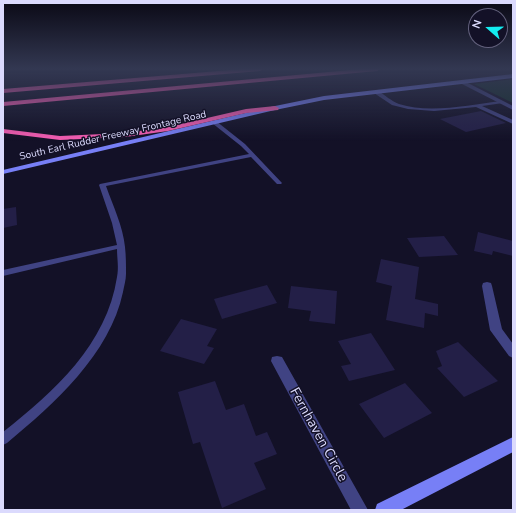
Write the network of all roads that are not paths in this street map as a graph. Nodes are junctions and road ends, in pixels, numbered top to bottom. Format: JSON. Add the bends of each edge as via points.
{"nodes":[{"id":1,"x":121,"y":93,"type":"edge"},
{"id":2,"x":368,"y":93,"type":"edge"},
{"id":3,"x":378,"y":93,"type":"edge"},
{"id":4,"x":483,"y":93,"type":"edge"},
{"id":5,"x":501,"y":102,"type":"junction"},
{"id":6,"x":3,"y":104,"type":"edge"},
{"id":7,"x":476,"y":105,"type":"junction"},
{"id":8,"x":275,"y":108,"type":"junction"},
{"id":9,"x":513,"y":108,"type":"edge"},
{"id":10,"x":214,"y":122,"type":"junction"},
{"id":11,"x":513,"y":122,"type":"edge"},
{"id":12,"x":3,"y":131,"type":"edge"},
{"id":13,"x":253,"y":155,"type":"junction"},
{"id":14,"x":3,"y":172,"type":"edge"},
{"id":15,"x":280,"y":183,"type":"dead end"},
{"id":16,"x":121,"y":246,"type":"junction"},
{"id":17,"x":3,"y":273,"type":"edge"},
{"id":18,"x":487,"y":286,"type":"dead end"},
{"id":19,"x":513,"y":353,"type":"edge"},
{"id":20,"x":277,"y":361,"type":"dead end"},
{"id":21,"x":3,"y":439,"type":"edge"},
{"id":22,"x":513,"y":444,"type":"edge"},
{"id":23,"x":360,"y":510,"type":"edge"},
{"id":24,"x":383,"y":510,"type":"edge"}],
"edges":[{"from":1,"to":6,"type":"highway"},
{"from":2,"to":8,"type":"main road","name":"South Earl Rudder Freeway Frontage Road","via":[[324,98]]},
{"from":3,"to":7,"type":"lane","via":[[397,105],[406,107],[441,109]]},
{"from":4,"to":5,"type":"street"},
{"from":5,"to":7,"type":"lane"},
{"from":5,"to":9,"type":"street"},
{"from":7,"to":11,"type":"lane"},
{"from":8,"to":10,"type":"main road","name":"South Earl Rudder Freeway Frontage Road"},
{"from":8,"to":12,"type":"highway","via":[[246,111],[168,129],[125,135],[60,138]]},
{"from":10,"to":13,"type":"lane"},
{"from":10,"to":14,"type":"main road","name":"South Earl Rudder Freeway Frontage Road"},
{"from":13,"to":15,"type":"lane"},
{"from":13,"to":16,"type":"lane","via":[[102,185]]},
{"from":16,"to":17,"type":"lane"},
{"from":16,"to":21,"type":"lane","via":[[121,285],[117,303],[103,334],[91,352],[50,398]]},
{"from":18,"to":19,"type":"street","via":[[496,330]]},
{"from":20,"to":23,"type":"street","name":"Fernhaven Circle"},
{"from":22,"to":24,"type":"main road"}]}
